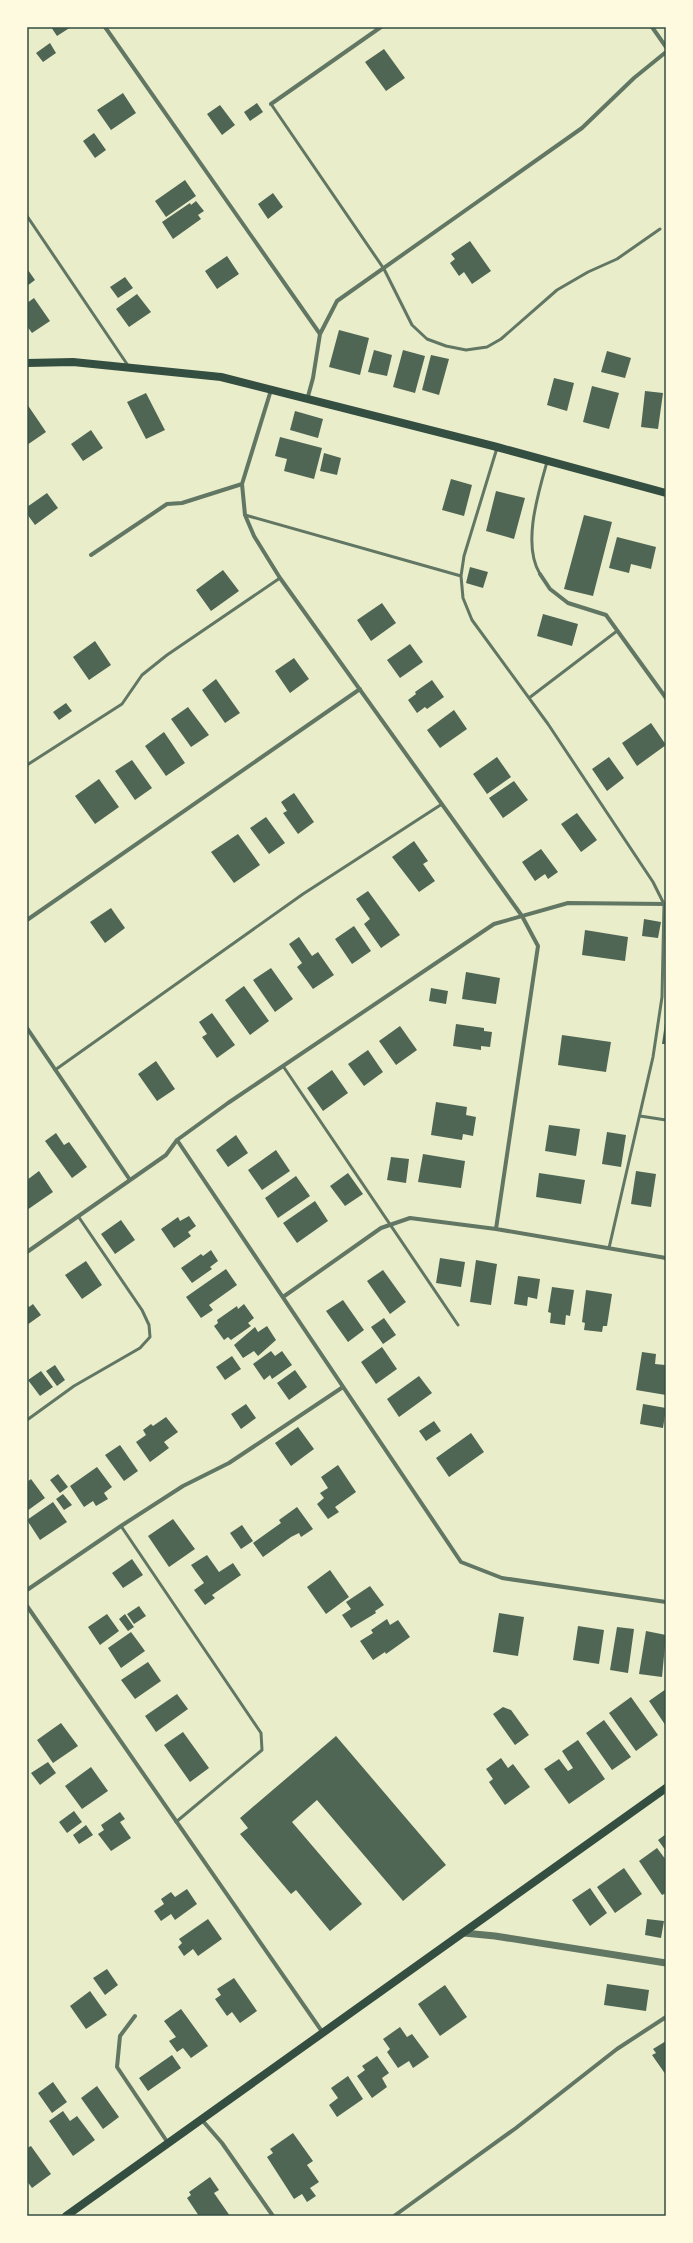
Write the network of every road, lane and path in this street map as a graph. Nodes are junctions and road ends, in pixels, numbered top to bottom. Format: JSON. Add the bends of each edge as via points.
{"nodes":[{"id":1,"x":105,"y":27,"type":"edge"},
{"id":2,"x":381,"y":27,"type":"edge"},
{"id":3,"x":652,"y":27,"type":"edge"},
{"id":4,"x":666,"y":47,"type":"edge"},
{"id":5,"x":666,"y":52,"type":"edge"},
{"id":6,"x":271,"y":104,"type":"joint"},
{"id":7,"x":27,"y":216,"type":"edge"},
{"id":8,"x":660,"y":229,"type":"dead end"},
{"id":9,"x":384,"y":268,"type":"junction"},
{"id":10,"x":320,"y":334,"type":"junction"},
{"id":11,"x":27,"y":363,"type":"edge"},
{"id":12,"x":129,"y":367,"type":"junction"},
{"id":13,"x":271,"y":390,"type":"junction"},
{"id":14,"x":307,"y":400,"type":"junction"},
{"id":15,"x":497,"y":447,"type":"junction"},
{"id":16,"x":547,"y":462,"type":"junction"},
{"id":17,"x":242,"y":484,"type":"junction"},
{"id":18,"x":666,"y":493,"type":"edge"},
{"id":19,"x":245,"y":515,"type":"junction"},
{"id":20,"x":91,"y":555,"type":"dead end"},
{"id":21,"x":540,"y":574,"type":"joint"},
{"id":22,"x":461,"y":576,"type":"junction"},
{"id":23,"x":280,"y":578,"type":"junction"},
{"id":24,"x":617,"y":631,"type":"junction"},
{"id":25,"x":360,"y":689,"type":"junction"},
{"id":26,"x":529,"y":698,"type":"junction"},
{"id":27,"x":666,"y":698,"type":"edge"},
{"id":28,"x":27,"y":764,"type":"edge"},
{"id":29,"x":442,"y":804,"type":"junction"},
{"id":30,"x":665,"y":904,"type":"edge"},
{"id":31,"x":522,"y":916,"type":"junction"},
{"id":32,"x":27,"y":920,"type":"edge"},
{"id":33,"x":27,"y":1028,"type":"edge"},
{"id":34,"x":283,"y":1066,"type":"junction"},
{"id":35,"x":55,"y":1070,"type":"junction"},
{"id":36,"x":640,"y":1116,"type":"junction"},
{"id":37,"x":666,"y":1120,"type":"edge"},
{"id":38,"x":177,"y":1140,"type":"junction"},
{"id":39,"x":130,"y":1180,"type":"junction"},
{"id":40,"x":78,"y":1216,"type":"junction"},
{"id":41,"x":390,"y":1224,"type":"junction"},
{"id":42,"x":496,"y":1229,"type":"junction"},
{"id":43,"x":609,"y":1248,"type":"junction"},
{"id":44,"x":27,"y":1252,"type":"edge"},
{"id":45,"x":666,"y":1258,"type":"edge"},
{"id":46,"x":282,"y":1297,"type":"junction"},
{"id":47,"x":458,"y":1325,"type":"dead end"},
{"id":48,"x":343,"y":1387,"type":"junction"},
{"id":49,"x":27,"y":1420,"type":"edge"},
{"id":50,"x":120,"y":1526,"type":"junction"},
{"id":51,"x":27,"y":1590,"type":"edge"},
{"id":52,"x":666,"y":1602,"type":"edge"},
{"id":53,"x":27,"y":1606,"type":"edge"},
{"id":54,"x":666,"y":1788,"type":"edge"},
{"id":55,"x":176,"y":1822,"type":"junction"},
{"id":56,"x":464,"y":1933,"type":"junction"},
{"id":57,"x":666,"y":1963,"type":"edge"},
{"id":58,"x":135,"y":2016,"type":"dead end"},
{"id":59,"x":666,"y":2017,"type":"edge"},
{"id":60,"x":323,"y":2034,"type":"junction"},
{"id":61,"x":202,"y":2120,"type":"junction"},
{"id":62,"x":168,"y":2144,"type":"junction"},
{"id":63,"x":66,"y":2216,"type":"edge"},
{"id":64,"x":273,"y":2216,"type":"edge"},
{"id":65,"x":394,"y":2216,"type":"edge"}],
"edges":[{"from":1,"to":10,"type":"street"},
{"from":2,"to":6,"type":"street"},
{"from":3,"to":4,"type":"street"},
{"from":5,"to":9,"type":"street","via":[[634,78],[582,128]]},
{"from":6,"to":9,"type":"lane"},
{"from":7,"to":12,"type":"lane"},
{"from":8,"to":9,"type":"lane","via":[[617,260],[588,272],[557,290],[501,339],[487,347],[466,350],[427,339],[412,325]]},
{"from":9,"to":10,"type":"street","via":[[337,301]]},
{"from":10,"to":14,"type":"street"},
{"from":11,"to":12,"type":"main road","via":[[73,362]]},
{"from":12,"to":13,"type":"main road","via":[[221,377]]},
{"from":13,"to":14,"type":"main road"},
{"from":13,"to":17,"type":"street"},
{"from":14,"to":15,"type":"main road"},
{"from":15,"to":16,"type":"main road"},
{"from":15,"to":22,"type":"lane","via":[[464,556]]},
{"from":16,"to":18,"type":"main road"},
{"from":16,"to":21,"type":"lane","via":[[538,494],[531,538],[534,565]]},
{"from":17,"to":19,"type":"street"},
{"from":17,"to":20,"type":"street","via":[[182,503],[167,504]]},
{"from":19,"to":22,"type":"lane"},
{"from":19,"to":23,"type":"street","via":[[254,536]]},
{"from":21,"to":24,"type":"street","via":[[550,589],[568,603],[606,615]]},
{"from":22,"to":26,"type":"lane","via":[[463,598],[472,620]]},
{"from":23,"to":25,"type":"street"},
{"from":23,"to":28,"type":"lane","via":[[167,655],[142,675],[122,704]]},
{"from":24,"to":26,"type":"lane"},
{"from":24,"to":27,"type":"street"},
{"from":25,"to":29,"type":"street"},
{"from":25,"to":32,"type":"street"},
{"from":26,"to":30,"type":"lane","via":[[653,882]]},
{"from":29,"to":31,"type":"street"},
{"from":29,"to":35,"type":"lane","via":[[303,894]]},
{"from":30,"to":31,"type":"street","via":[[568,903]]},
{"from":30,"to":36,"type":"lane","via":[[662,997],[653,1057]]},
{"from":31,"to":34,"type":"street","via":[[494,924]]},
{"from":31,"to":42,"type":"street","via":[[538,946]]},
{"from":33,"to":35,"type":"street"},
{"from":34,"to":38,"type":"street"},
{"from":34,"to":41,"type":"lane"},
{"from":35,"to":39,"type":"street"},
{"from":36,"to":37,"type":"lane"},
{"from":36,"to":43,"type":"lane"},
{"from":38,"to":39,"type":"street","via":[[166,1155]]},
{"from":38,"to":46,"type":"street"},
{"from":39,"to":40,"type":"street"},
{"from":40,"to":44,"type":"street"},
{"from":40,"to":49,"type":"lane","via":[[142,1310],[149,1325],[150,1337],[140,1348],[74,1386]]},
{"from":41,"to":42,"type":"street","via":[[410,1218]]},
{"from":41,"to":46,"type":"street"},
{"from":41,"to":47,"type":"lane"},
{"from":42,"to":43,"type":"street"},
{"from":43,"to":45,"type":"street"},
{"from":46,"to":48,"type":"street"},
{"from":48,"to":50,"type":"street","via":[[229,1463],[183,1486]]},
{"from":48,"to":52,"type":"street","via":[[461,1562],[502,1578]]},
{"from":50,"to":51,"type":"street"},
{"from":50,"to":55,"type":"lane","via":[[261,1733],[262,1750]]},
{"from":53,"to":55,"type":"street"},
{"from":54,"to":56,"type":"main road"},
{"from":55,"to":60,"type":"street"},
{"from":56,"to":57,"type":"street"},
{"from":56,"to":60,"type":"main road"},
{"from":58,"to":62,"type":"street","via":[[120,2036],[117,2067]]},
{"from":59,"to":65,"type":"street","via":[[617,2050],[516,2128]]},
{"from":60,"to":61,"type":"main road"},
{"from":61,"to":62,"type":"main road"},
{"from":61,"to":64,"type":"street","via":[[222,2143]]},
{"from":62,"to":63,"type":"main road"}]}
